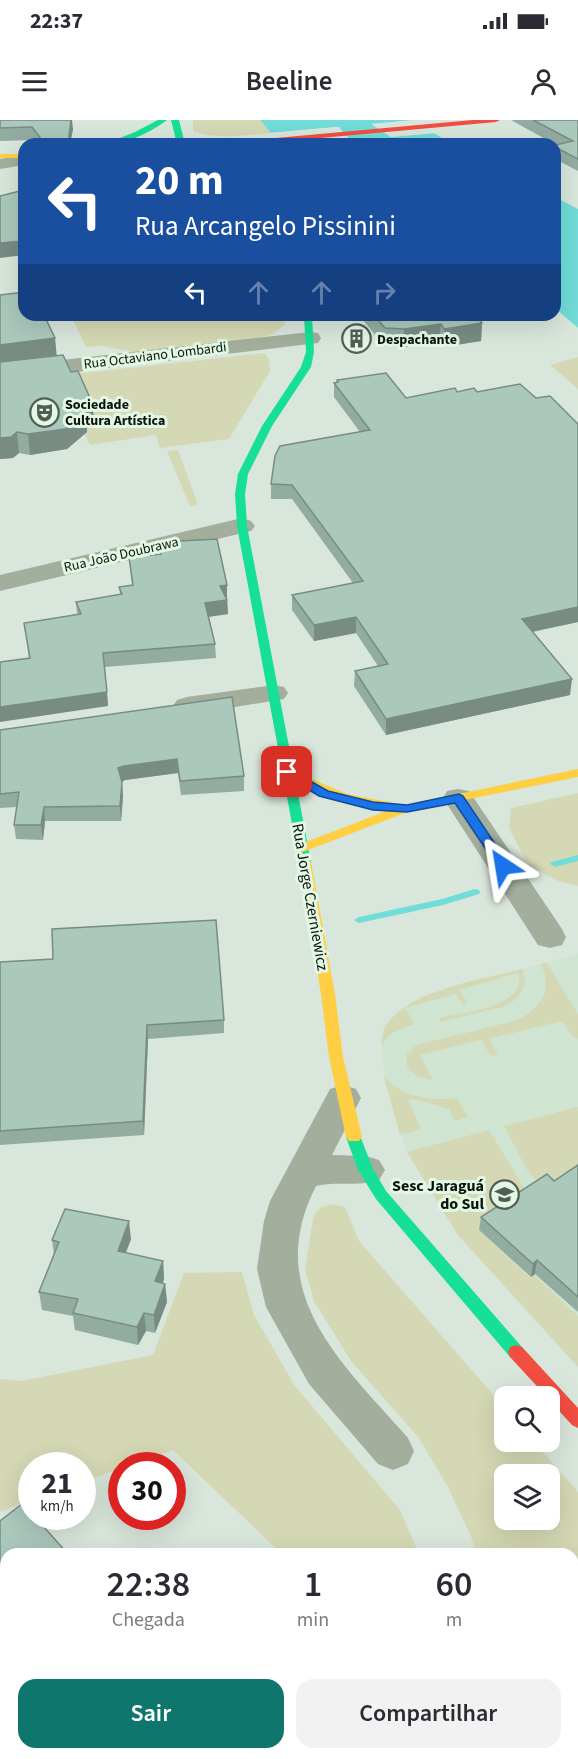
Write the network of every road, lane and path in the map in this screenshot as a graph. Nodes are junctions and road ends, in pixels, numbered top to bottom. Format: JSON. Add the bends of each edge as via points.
{"nodes":[{"id":1,"x":163,"y":120,"type":"edge"},
{"id":2,"x":175,"y":120,"type":"edge"},
{"id":3,"x":491,"y":120,"type":"edge"},
{"id":4,"x":126,"y":138,"type":"edge"},
{"id":5,"x":180,"y":138,"type":"edge"},
{"id":6,"x":296,"y":138,"type":"edge"},
{"id":7,"x":0,"y":156,"type":"edge"},
{"id":8,"x":18,"y":158,"type":"edge"},
{"id":9,"x":18,"y":160,"type":"edge"},
{"id":10,"x":0,"y":164,"type":"edge"},
{"id":11,"x":309,"y":321,"type":"edge"},
{"id":12,"x":310,"y":338,"type":"junction"},
{"id":13,"x":0,"y":374,"type":"edge"},
{"id":14,"x":242,"y":526,"type":"junction"},
{"id":15,"x":0,"y":583,"type":"edge"},
{"id":16,"x":274,"y":693,"type":"junction"},
{"id":17,"x":160,"y":710,"type":"edge"},
{"id":18,"x":287,"y":772,"type":"junction"},
{"id":19,"x":578,"y":772,"type":"edge"},
{"id":20,"x":459,"y":798,"type":"junction"},
{"id":21,"x":407,"y":808,"type":"junction"},
{"id":22,"x":303,"y":848,"type":"junction"},
{"id":23,"x":550,"y":936,"type":"dead end"},
{"id":24,"x":343,"y":1098,"type":"junction"},
{"id":25,"x":366,"y":1170,"type":"junction"},
{"id":26,"x":300,"y":1177,"type":"junction"},
{"id":27,"x":578,"y":1420,"type":"edge"},
{"id":28,"x":393,"y":1451,"type":"dead end"}],
"edges":[{"from":1,"to":4,"type":"main road"},
{"from":2,"to":5,"type":"main road"},
{"from":3,"to":6,"type":"main road"},
{"from":7,"to":8,"type":"main road"},
{"from":9,"to":10,"type":"street"},
{"from":11,"to":12,"type":"main road","name":"Rua Jorge Czerniewicz"},
{"from":12,"to":13,"type":"street","name":"Rua Octaviano Lombardi"},
{"from":12,"to":14,"type":"main road","name":"Rua Jorge Czerniewicz","via":[[306,367],[245,469],[240,490]]},
{"from":14,"to":15,"type":"street","name":"Rua João Doubrawa"},
{"from":14,"to":16,"type":"main road","name":"Rua Jorge Czerniewicz"},
{"from":16,"to":17,"type":"street"},
{"from":16,"to":18,"type":"main road","name":"Rua Jorge Czerniewicz"},
{"from":18,"to":21,"type":"main road","via":[[324,793],[348,801]]},
{"from":18,"to":22,"type":"main road","name":"Rua Jorge Czerniewicz"},
{"from":19,"to":20,"type":"main road"},
{"from":20,"to":21,"type":"main road"},
{"from":20,"to":23,"type":"street"},
{"from":21,"to":22,"type":"main road"},
{"from":22,"to":24,"type":"main road","name":"Rua Jorge Czerniewicz"},
{"from":24,"to":25,"type":"main road","name":"Rua Jorge Czerniewicz"},
{"from":24,"to":26,"type":"street"},
{"from":25,"to":26,"type":"street","via":[[335,1167]]},
{"from":25,"to":27,"type":"main road","name":"Rua Jorge Czerniewicz","via":[[381,1195],[480,1312]]},
{"from":26,"to":28,"type":"street","via":[[288,1201],[277,1269],[286,1307],[324,1372]]}]}
